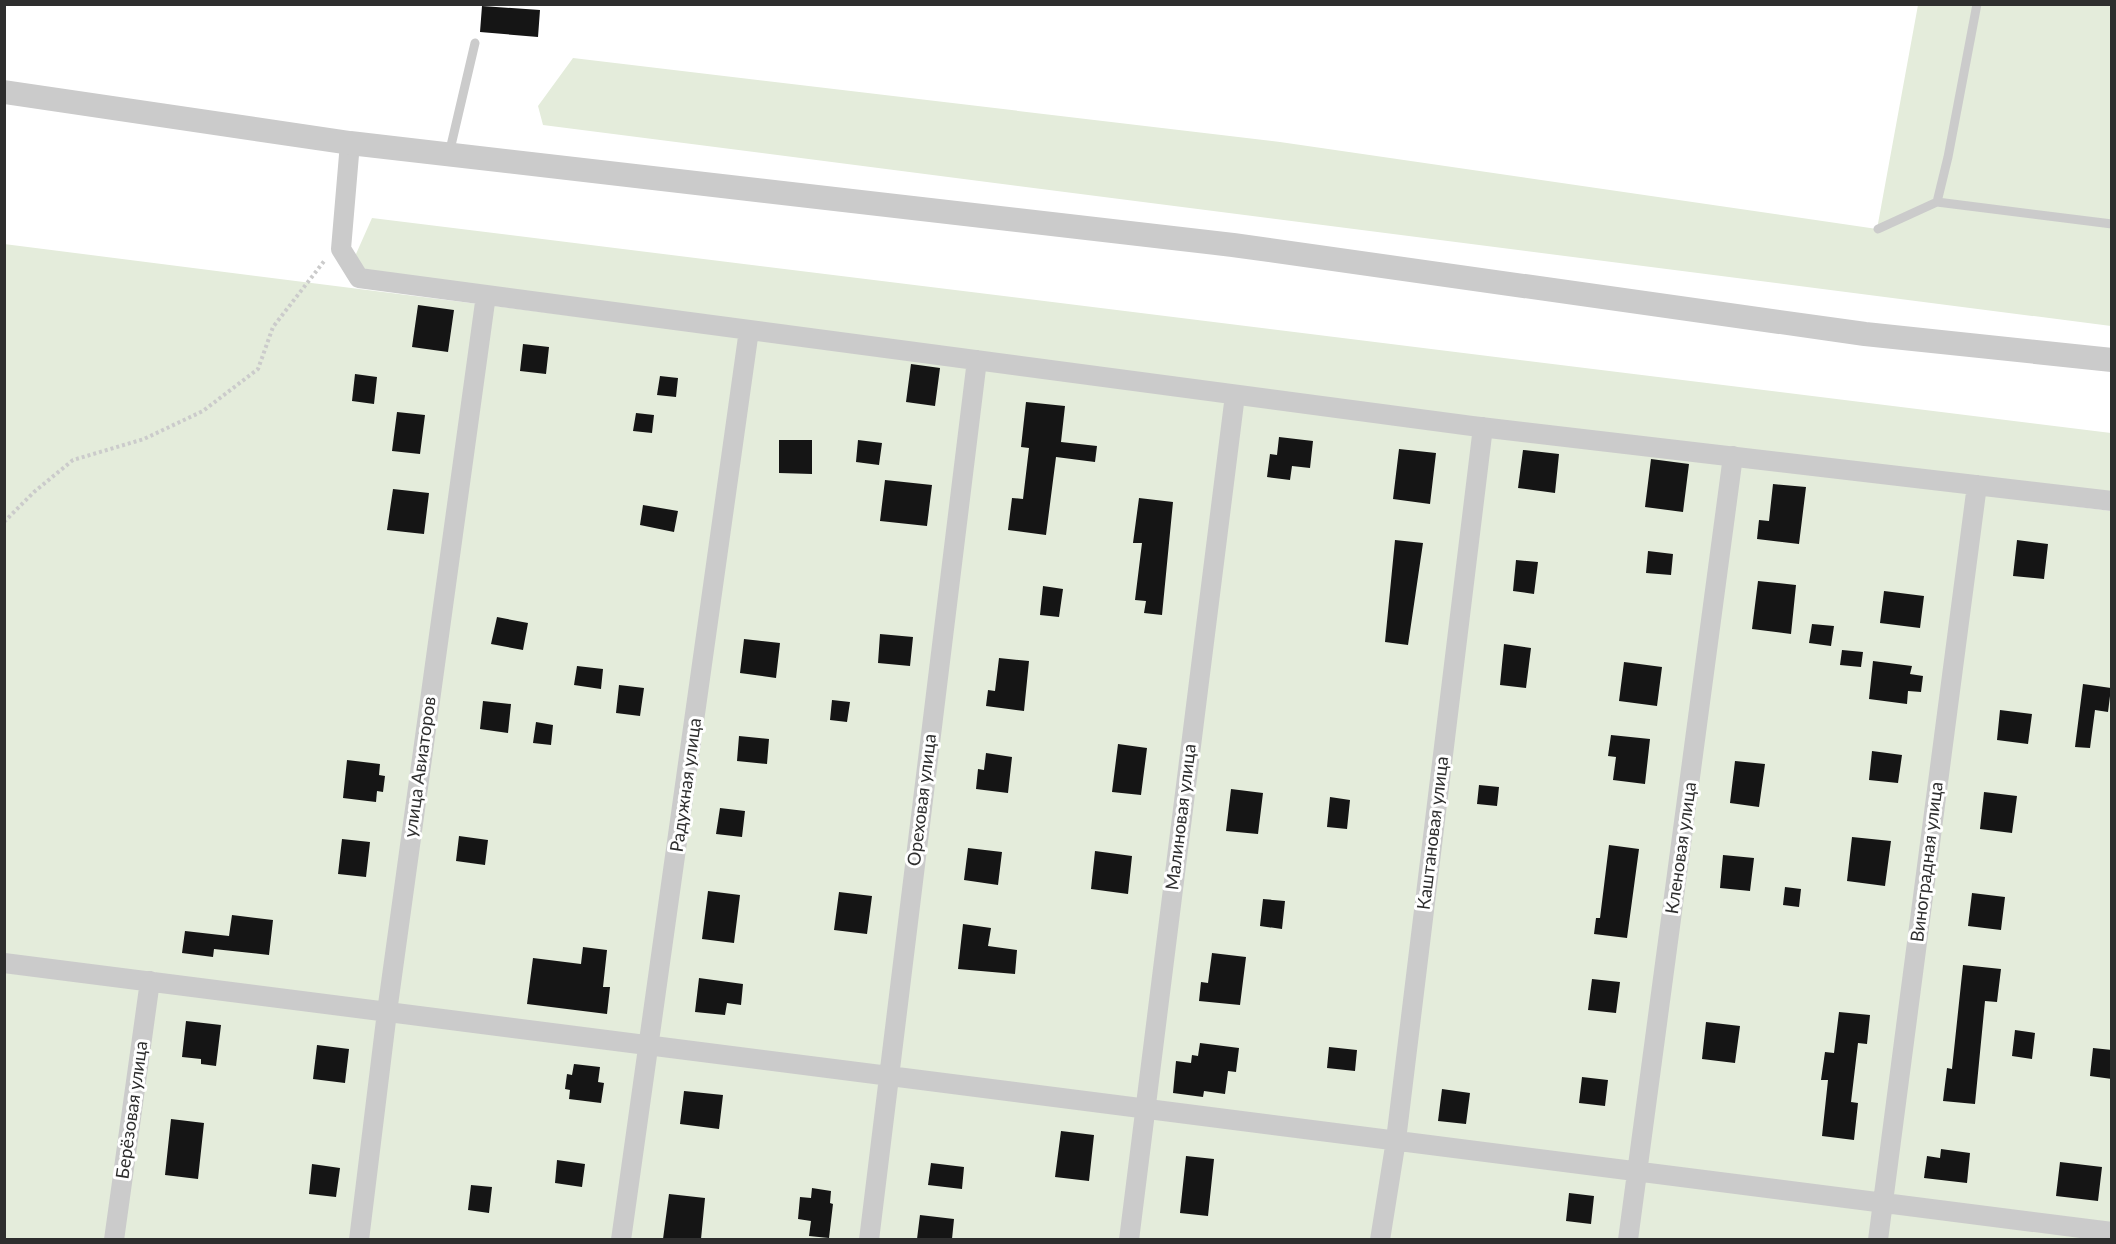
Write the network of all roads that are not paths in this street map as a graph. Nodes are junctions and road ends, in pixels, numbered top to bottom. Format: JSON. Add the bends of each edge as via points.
{"nodes":[{"id":1,"x":1977,"y":4,"type":"edge"},
{"id":2,"x":475,"y":43,"type":"dead end"},
{"id":3,"x":4,"y":92,"type":"edge"},
{"id":4,"x":350,"y":143,"type":"junction"},
{"id":5,"x":450,"y":154,"type":"junction"},
{"id":6,"x":1936,"y":202,"type":"junction"},
{"id":7,"x":2112,"y":224,"type":"edge"},
{"id":8,"x":1878,"y":229,"type":"dead end"},
{"id":9,"x":486,"y":295,"type":"junction"},
{"id":10,"x":749,"y":330,"type":"junction"},
{"id":11,"x":977,"y":360,"type":"junction"},
{"id":12,"x":2112,"y":360,"type":"edge"},
{"id":13,"x":1235,"y":395,"type":"junction"},
{"id":14,"x":1483,"y":427,"type":"junction"},
{"id":15,"x":1733,"y":456,"type":"junction"},
{"id":16,"x":1977,"y":485,"type":"junction"},
{"id":17,"x":2112,"y":501,"type":"edge"},
{"id":18,"x":4,"y":963,"type":"edge"},
{"id":19,"x":150,"y":981,"type":"junction"},
{"id":20,"x":387,"y":1012,"type":"junction"},
{"id":21,"x":650,"y":1047,"type":"junction"},
{"id":22,"x":887,"y":1075,"type":"junction"},
{"id":23,"x":1143,"y":1108,"type":"junction"},
{"id":24,"x":1396,"y":1140,"type":"junction"},
{"id":25,"x":1638,"y":1172,"type":"junction"},
{"id":26,"x":1883,"y":1203,"type":"junction"},
{"id":27,"x":2112,"y":1232,"type":"edge"},
{"id":28,"x":114,"y":1239,"type":"edge"},
{"id":29,"x":359,"y":1239,"type":"edge"},
{"id":30,"x":621,"y":1239,"type":"edge"},
{"id":31,"x":868,"y":1239,"type":"edge"},
{"id":32,"x":1129,"y":1239,"type":"edge"},
{"id":33,"x":1380,"y":1239,"type":"edge"},
{"id":34,"x":1628,"y":1239,"type":"edge"},
{"id":35,"x":1878,"y":1239,"type":"edge"}],
"edges":[{"from":1,"to":6,"type":"lane"},
{"from":2,"to":5,"type":"lane"},
{"from":3,"to":4,"type":"street"},
{"from":4,"to":5,"type":"street"},
{"from":4,"to":9,"type":"street","via":[[341,249],[359,278]]},
{"from":5,"to":12,"type":"street","via":[[1233,245],[1865,334]]},
{"from":6,"to":7,"type":"lane"},
{"from":6,"to":8,"type":"lane"},
{"from":9,"to":10,"type":"street"},
{"from":9,"to":20,"type":"street","name":"улица Авиаторов"},
{"from":10,"to":11,"type":"street"},
{"from":10,"to":21,"type":"street","name":"Радужная улица"},
{"from":11,"to":13,"type":"street"},
{"from":11,"to":22,"type":"street","name":"Ореховая улица"},
{"from":13,"to":14,"type":"street"},
{"from":13,"to":23,"type":"street","name":"Малиновая улица"},
{"from":14,"to":15,"type":"street"},
{"from":14,"to":24,"type":"street","name":"Каштановая улица"},
{"from":15,"to":16,"type":"street"},
{"from":15,"to":25,"type":"street","name":"Кленовая улица"},
{"from":16,"to":17,"type":"street"},
{"from":16,"to":26,"type":"street","name":"Виноградная улица"},
{"from":18,"to":19,"type":"street"},
{"from":19,"to":20,"type":"street"},
{"from":19,"to":28,"type":"street","name":"Берёзовая улица"},
{"from":20,"to":21,"type":"street"},
{"from":20,"to":29,"type":"street","name":"улица Авиаторов"},
{"from":21,"to":22,"type":"street"},
{"from":21,"to":30,"type":"street","name":"Радужная улица"},
{"from":22,"to":23,"type":"street"},
{"from":22,"to":31,"type":"street","name":"Ореховая улица"},
{"from":23,"to":24,"type":"street"},
{"from":23,"to":32,"type":"street","name":"Малиновая улица"},
{"from":24,"to":25,"type":"street"},
{"from":24,"to":33,"type":"street","name":"Каштановая улица"},
{"from":25,"to":26,"type":"street"},
{"from":25,"to":34,"type":"street","name":"Кленовая улица"},
{"from":26,"to":27,"type":"street"},
{"from":26,"to":35,"type":"street","name":"Виноградная улица"}]}
